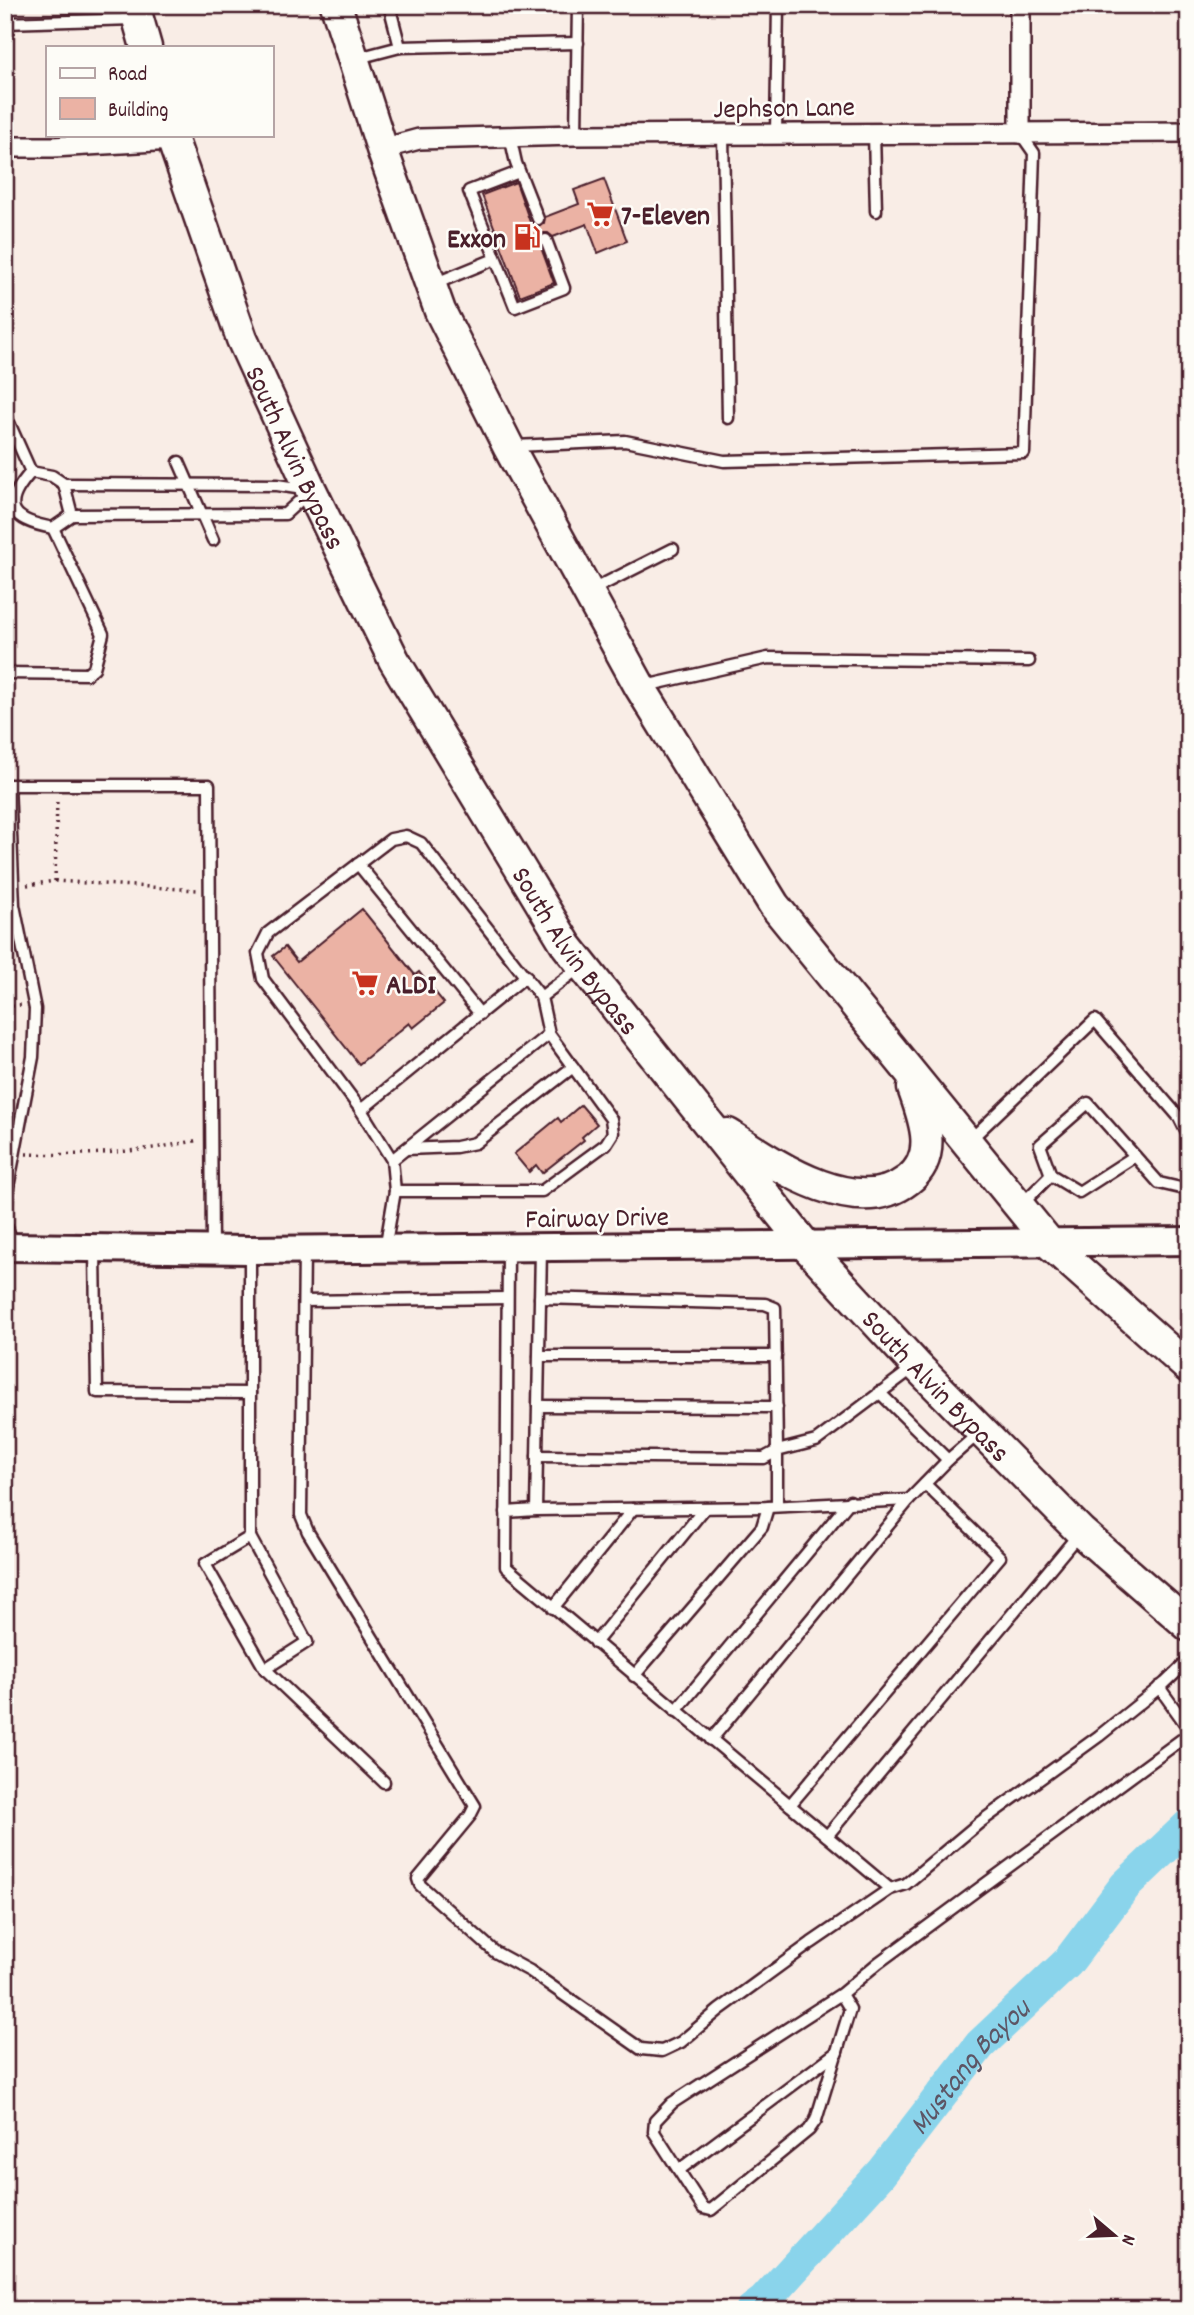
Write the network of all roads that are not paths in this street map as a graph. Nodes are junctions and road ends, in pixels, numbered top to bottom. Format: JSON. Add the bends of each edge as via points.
{"nodes":[{"id":1,"x":336,"y":5,"type":"edge"},
{"id":2,"x":389,"y":5,"type":"edge"},
{"id":3,"x":578,"y":5,"type":"edge"},
{"id":4,"x":778,"y":5,"type":"edge"},
{"id":5,"x":1020,"y":5,"type":"edge"},
{"id":6,"x":136,"y":12,"type":"edge"},
{"id":7,"x":5,"y":23,"type":"edge"},
{"id":8,"x":578,"y":43,"type":"junction"},
{"id":9,"x":146,"y":46,"type":"edge"},
{"id":10,"x":400,"y":47,"type":"junction"},
{"id":11,"x":352,"y":60,"type":"junction"},
{"id":12,"x":1189,"y":132,"type":"edge"},
{"id":13,"x":776,"y":133,"type":"junction"},
{"id":14,"x":874,"y":133,"type":"junction"},
{"id":15,"x":1020,"y":133,"type":"junction"},
{"id":16,"x":723,"y":134,"type":"junction"},
{"id":17,"x":576,"y":135,"type":"junction"},
{"id":18,"x":510,"y":136,"type":"junction"},
{"id":19,"x":172,"y":138,"type":"edge"},
{"id":20,"x":5,"y":147,"type":"edge"},
{"id":21,"x":382,"y":149,"type":"junction"},
{"id":22,"x":519,"y":172,"type":"junction"},
{"id":23,"x":876,"y":211,"type":"dead end"},
{"id":24,"x":535,"y":219,"type":"dead end"},
{"id":25,"x":545,"y":244,"type":"dead end"},
{"id":26,"x":500,"y":262,"type":"junction"},
{"id":27,"x":431,"y":285,"type":"junction"},
{"id":28,"x":5,"y":414,"type":"edge"},
{"id":29,"x":728,"y":418,"type":"dead end"},
{"id":30,"x":509,"y":446,"type":"junction"},
{"id":31,"x":178,"y":462,"type":"dead end"},
{"id":32,"x":31,"y":472,"type":"junction"},
{"id":33,"x":64,"y":484,"type":"junction"},
{"id":34,"x":189,"y":485,"type":"junction"},
{"id":35,"x":311,"y":490,"type":"junction"},
{"id":36,"x":72,"y":515,"type":"junction"},
{"id":37,"x":202,"y":515,"type":"junction"},
{"id":38,"x":53,"y":528,"type":"junction"},
{"id":39,"x":213,"y":540,"type":"dead end"},
{"id":40,"x":673,"y":549,"type":"dead end"},
{"id":41,"x":588,"y":592,"type":"junction"},
{"id":42,"x":1030,"y":661,"type":"dead end"},
{"id":43,"x":5,"y":673,"type":"edge"},
{"id":44,"x":640,"y":687,"type":"junction"},
{"id":45,"x":358,"y":864,"type":"junction"},
{"id":46,"x":583,"y":965,"type":"junction"},
{"id":47,"x":526,"y":976,"type":"junction"},
{"id":48,"x":541,"y":998,"type":"junction"},
{"id":49,"x":480,"y":1014,"type":"junction"},
{"id":50,"x":549,"y":1034,"type":"junction"},
{"id":51,"x":573,"y":1067,"type":"junction"},
{"id":52,"x":905,"y":1067,"type":"junction"},
{"id":53,"x":361,"y":1110,"type":"junction"},
{"id":54,"x":707,"y":1121,"type":"junction"},
{"id":55,"x":1189,"y":1137,"type":"edge"},
{"id":56,"x":968,"y":1143,"type":"junction"},
{"id":57,"x":406,"y":1149,"type":"junction"},
{"id":58,"x":1135,"y":1156,"type":"junction"},
{"id":59,"x":393,"y":1160,"type":"junction"},
{"id":60,"x":1051,"y":1175,"type":"junction"},
{"id":61,"x":1189,"y":1190,"type":"edge"},
{"id":62,"x":395,"y":1191,"type":"junction"},
{"id":63,"x":1020,"y":1207,"type":"junction"},
{"id":64,"x":1189,"y":1241,"type":"edge"},
{"id":65,"x":1050,"y":1244,"type":"junction"},
{"id":66,"x":10,"y":1246,"type":"edge"},
{"id":67,"x":806,"y":1246,"type":"junction"},
{"id":68,"x":508,"y":1248,"type":"junction"},
{"id":69,"x":541,"y":1248,"type":"junction"},
{"id":70,"x":95,"y":1249,"type":"junction"},
{"id":71,"x":385,"y":1249,"type":"junction"},
{"id":72,"x":212,"y":1250,"type":"junction"},
{"id":73,"x":250,"y":1250,"type":"junction"},
{"id":74,"x":304,"y":1250,"type":"junction"},
{"id":75,"x":507,"y":1298,"type":"junction"},
{"id":76,"x":540,"y":1298,"type":"junction"},
{"id":77,"x":304,"y":1301,"type":"junction"},
{"id":78,"x":539,"y":1356,"type":"junction"},
{"id":79,"x":776,"y":1356,"type":"junction"},
{"id":80,"x":916,"y":1365,"type":"junction"},
{"id":81,"x":1189,"y":1368,"type":"edge"},
{"id":82,"x":879,"y":1392,"type":"junction"},
{"id":83,"x":250,"y":1393,"type":"junction"},
{"id":84,"x":538,"y":1406,"type":"junction"},
{"id":85,"x":776,"y":1407,"type":"junction"},
{"id":86,"x":981,"y":1432,"type":"junction"},
{"id":87,"x":777,"y":1451,"type":"junction"},
{"id":88,"x":537,"y":1456,"type":"junction"},
{"id":89,"x":948,"y":1460,"type":"junction"},
{"id":90,"x":925,"y":1484,"type":"junction"},
{"id":91,"x":909,"y":1500,"type":"junction"},
{"id":92,"x":850,"y":1501,"type":"junction"},
{"id":93,"x":772,"y":1507,"type":"junction"},
{"id":94,"x":705,"y":1508,"type":"junction"},
{"id":95,"x":633,"y":1509,"type":"junction"},
{"id":96,"x":536,"y":1510,"type":"junction"},
{"id":97,"x":506,"y":1512,"type":"junction"},
{"id":98,"x":1081,"y":1532,"type":"junction"},
{"id":99,"x":250,"y":1537,"type":"junction"},
{"id":100,"x":554,"y":1608,"type":"junction"},
{"id":101,"x":1189,"y":1626,"type":"edge"},
{"id":102,"x":595,"y":1643,"type":"junction"},
{"id":103,"x":1189,"y":1660,"type":"edge"},
{"id":104,"x":265,"y":1669,"type":"junction"},
{"id":105,"x":635,"y":1676,"type":"junction"},
{"id":106,"x":1159,"y":1687,"type":"junction"},
{"id":107,"x":676,"y":1711,"type":"junction"},
{"id":108,"x":1189,"y":1732,"type":"edge"},
{"id":109,"x":711,"y":1740,"type":"junction"},
{"id":110,"x":384,"y":1782,"type":"dead end"},
{"id":111,"x":790,"y":1805,"type":"junction"},
{"id":112,"x":828,"y":1836,"type":"junction"},
{"id":113,"x":890,"y":1889,"type":"junction"},
{"id":114,"x":841,"y":1994,"type":"junction"},
{"id":115,"x":837,"y":2052,"type":"junction"},
{"id":116,"x":679,"y":2170,"type":"junction"}],
"edges":[{"from":1,"to":11,"type":"main road"},
{"from":2,"to":10,"type":"lane"},
{"from":3,"to":8,"type":"lane"},
{"from":4,"to":13,"type":"lane"},
{"from":5,"to":15,"type":"street"},
{"from":6,"to":7,"type":"lane"},
{"from":6,"to":9,"type":"main road"},
{"from":8,"to":10,"type":"lane"},
{"from":8,"to":17,"type":"lane"},
{"from":10,"to":11,"type":"lane"},
{"from":11,"to":21,"type":"main road"},
{"from":12,"to":15,"type":"street","name":"Jephson Lane"},
{"from":13,"to":14,"type":"street","name":"Jephson Lane"},
{"from":13,"to":16,"type":"street","name":"Jephson Lane"},
{"from":14,"to":15,"type":"street","name":"Jephson Lane"},
{"from":14,"to":23,"type":"lane"},
{"from":15,"to":30,"type":"lane","via":[[1034,153],[1024,453],[724,461],[625,441]]},
{"from":16,"to":17,"type":"street","name":"Jephson Lane"},
{"from":16,"to":29,"type":"lane"},
{"from":17,"to":18,"type":"street","name":"Jephson Lane"},
{"from":18,"to":21,"type":"street","name":"Jephson Lane","via":[[419,139]]},
{"from":18,"to":22,"type":"lane"},
{"from":19,"to":20,"type":"street"},
{"from":19,"to":35,"type":"main road","name":"South Alvin Bypass","via":[[242,339]]},
{"from":21,"to":27,"type":"main road"},
{"from":22,"to":24,"type":"lane"},
{"from":22,"to":26,"type":"lane","via":[[468,191],[485,217]]},
{"from":25,"to":26,"type":"lane","via":[[564,288],[515,307]]},
{"from":26,"to":27,"type":"lane"},
{"from":27,"to":30,"type":"main road"},
{"from":28,"to":32,"type":"lane"},
{"from":30,"to":41,"type":"main road"},
{"from":31,"to":34,"type":"lane"},
{"from":32,"to":33,"type":"lane"},
{"from":32,"to":38,"type":"lane","via":[[16,487],[10,502],[15,515]]},
{"from":33,"to":34,"type":"lane"},
{"from":33,"to":36,"type":"lane"},
{"from":34,"to":35,"type":"lane","via":[[277,485]]},
{"from":34,"to":37,"type":"lane"},
{"from":35,"to":37,"type":"lane","via":[[285,514]]},
{"from":35,"to":46,"type":"main road","name":"South Alvin Bypass","via":[[394,660],[567,946]]},
{"from":36,"to":37,"type":"lane"},
{"from":36,"to":38,"type":"lane"},
{"from":37,"to":39,"type":"lane"},
{"from":38,"to":43,"type":"lane","via":[[103,634],[94,668],[87,674]]},
{"from":40,"to":41,"type":"lane"},
{"from":41,"to":44,"type":"main road"},
{"from":42,"to":44,"type":"lane","via":[[768,658]]},
{"from":44,"to":52,"type":"main road","via":[[774,905]]},
{"from":45,"to":47,"type":"lane","via":[[391,839],[406,836],[421,843]]},
{"from":45,"to":49,"type":"lane"},
{"from":45,"to":53,"type":"lane","via":[[268,933],[258,953],[263,979]]},
{"from":46,"to":48,"type":"lane"},
{"from":46,"to":54,"type":"main road","name":"South Alvin Bypass"},
{"from":47,"to":48,"type":"lane"},
{"from":47,"to":49,"type":"lane"},
{"from":48,"to":50,"type":"lane"},
{"from":49,"to":53,"type":"lane"},
{"from":50,"to":51,"type":"lane"},
{"from":50,"to":57,"type":"lane"},
{"from":51,"to":57,"type":"lane","via":[[475,1143]]},
{"from":51,"to":62,"type":"lane","via":[[611,1119],[613,1133],[606,1144],[542,1191]]},
{"from":52,"to":54,"type":"main road","via":[[926,1123],[926,1152],[918,1172],[895,1190],[876,1195],[849,1193],[788,1173]]},
{"from":52,"to":56,"type":"main road"},
{"from":53,"to":59,"type":"lane"},
{"from":54,"to":67,"type":"main road","name":"South Alvin Bypass"},
{"from":55,"to":56,"type":"lane","via":[[1179,1117],[1096,1020]]},
{"from":56,"to":63,"type":"main road"},
{"from":57,"to":59,"type":"lane"},
{"from":58,"to":60,"type":"lane","via":[[1079,1192]]},
{"from":58,"to":60,"type":"lane","via":[[1088,1103],[1040,1145]]},
{"from":58,"to":61,"type":"lane","via":[[1159,1182]]},
{"from":59,"to":62,"type":"lane"},
{"from":60,"to":63,"type":"lane"},
{"from":62,"to":71,"type":"lane"},
{"from":63,"to":65,"type":"main road"},
{"from":64,"to":65,"type":"street","name":"Fairway Drive"},
{"from":65,"to":67,"type":"street","name":"Fairway Drive"},
{"from":65,"to":81,"type":"main road"},
{"from":66,"to":70,"type":"street","name":"Fairway Drive"},
{"from":66,"to":72,"type":"lane","via":[[5,1222],[8,1187],[33,1057],[35,1009],[15,905],[9,785],[209,785]]},
{"from":67,"to":69,"type":"street","name":"Fairway Drive"},
{"from":67,"to":80,"type":"main road","name":"South Alvin Bypass"},
{"from":68,"to":69,"type":"street","name":"Fairway Drive"},
{"from":68,"to":71,"type":"street","name":"Fairway Drive"},
{"from":68,"to":75,"type":"lane"},
{"from":69,"to":76,"type":"lane"},
{"from":70,"to":72,"type":"street","name":"Fairway Drive"},
{"from":70,"to":83,"type":"lane","via":[[97,1392]]},
{"from":71,"to":74,"type":"street","name":"Fairway Drive"},
{"from":72,"to":73,"type":"street","name":"Fairway Drive"},
{"from":73,"to":74,"type":"street","name":"Fairway Drive"},
{"from":73,"to":83,"type":"lane"},
{"from":74,"to":77,"type":"lane"},
{"from":75,"to":77,"type":"lane"},
{"from":75,"to":97,"type":"lane"},
{"from":76,"to":78,"type":"lane"},
{"from":76,"to":79,"type":"lane","via":[[765,1304],[775,1308]]},
{"from":77,"to":113,"type":"lane","via":[[301,1516],[475,1806],[418,1879],[420,1885],[495,1952],[530,1971],[640,2049],[662,2051],[681,2042]]},
{"from":78,"to":79,"type":"lane"},
{"from":78,"to":84,"type":"lane"},
{"from":79,"to":85,"type":"lane"},
{"from":80,"to":82,"type":"lane"},
{"from":80,"to":86,"type":"main road","name":"South Alvin Bypass"},
{"from":82,"to":87,"type":"lane","via":[[816,1441]]},
{"from":82,"to":89,"type":"lane"},
{"from":83,"to":99,"type":"lane"},
{"from":84,"to":85,"type":"lane"},
{"from":84,"to":88,"type":"lane"},
{"from":85,"to":87,"type":"lane"},
{"from":86,"to":89,"type":"lane"},
{"from":86,"to":98,"type":"main road","name":"South Alvin Bypass"},
{"from":87,"to":88,"type":"lane","via":[[764,1458]]},
{"from":87,"to":93,"type":"lane"},
{"from":88,"to":96,"type":"lane"},
{"from":89,"to":90,"type":"lane"},
{"from":90,"to":91,"type":"lane"},
{"from":90,"to":111,"type":"lane","via":[[1000,1557]]},
{"from":91,"to":92,"type":"lane"},
{"from":91,"to":109,"type":"lane"},
{"from":92,"to":93,"type":"lane"},
{"from":92,"to":107,"type":"lane"},
{"from":93,"to":94,"type":"lane"},
{"from":93,"to":105,"type":"lane","via":[[762,1527]]},
{"from":94,"to":95,"type":"lane"},
{"from":94,"to":102,"type":"lane"},
{"from":95,"to":96,"type":"lane"},
{"from":95,"to":100,"type":"lane"},
{"from":96,"to":97,"type":"lane"},
{"from":97,"to":100,"type":"lane","via":[[506,1567]]},
{"from":98,"to":101,"type":"main road","name":"South Alvin Bypass"},
{"from":98,"to":112,"type":"lane"},
{"from":99,"to":104,"type":"lane","via":[[307,1642]]},
{"from":99,"to":104,"type":"lane","via":[[205,1564]]},
{"from":100,"to":102,"type":"lane"},
{"from":102,"to":105,"type":"lane"},
{"from":103,"to":106,"type":"lane"},
{"from":104,"to":110,"type":"lane"},
{"from":105,"to":107,"type":"lane"},
{"from":106,"to":108,"type":"lane"},
{"from":106,"to":113,"type":"lane","via":[[906,1884]]},
{"from":107,"to":109,"type":"lane"},
{"from":108,"to":114,"type":"lane"},
{"from":109,"to":111,"type":"lane"},
{"from":111,"to":112,"type":"lane"},
{"from":112,"to":113,"type":"lane"},
{"from":114,"to":115,"type":"lane","via":[[850,2009]]},
{"from":114,"to":116,"type":"lane","via":[[672,2103],[655,2121],[654,2132]]},
{"from":115,"to":116,"type":"lane"},
{"from":115,"to":116,"type":"lane","via":[[809,2130],[711,2210],[703,2208]]}]}
